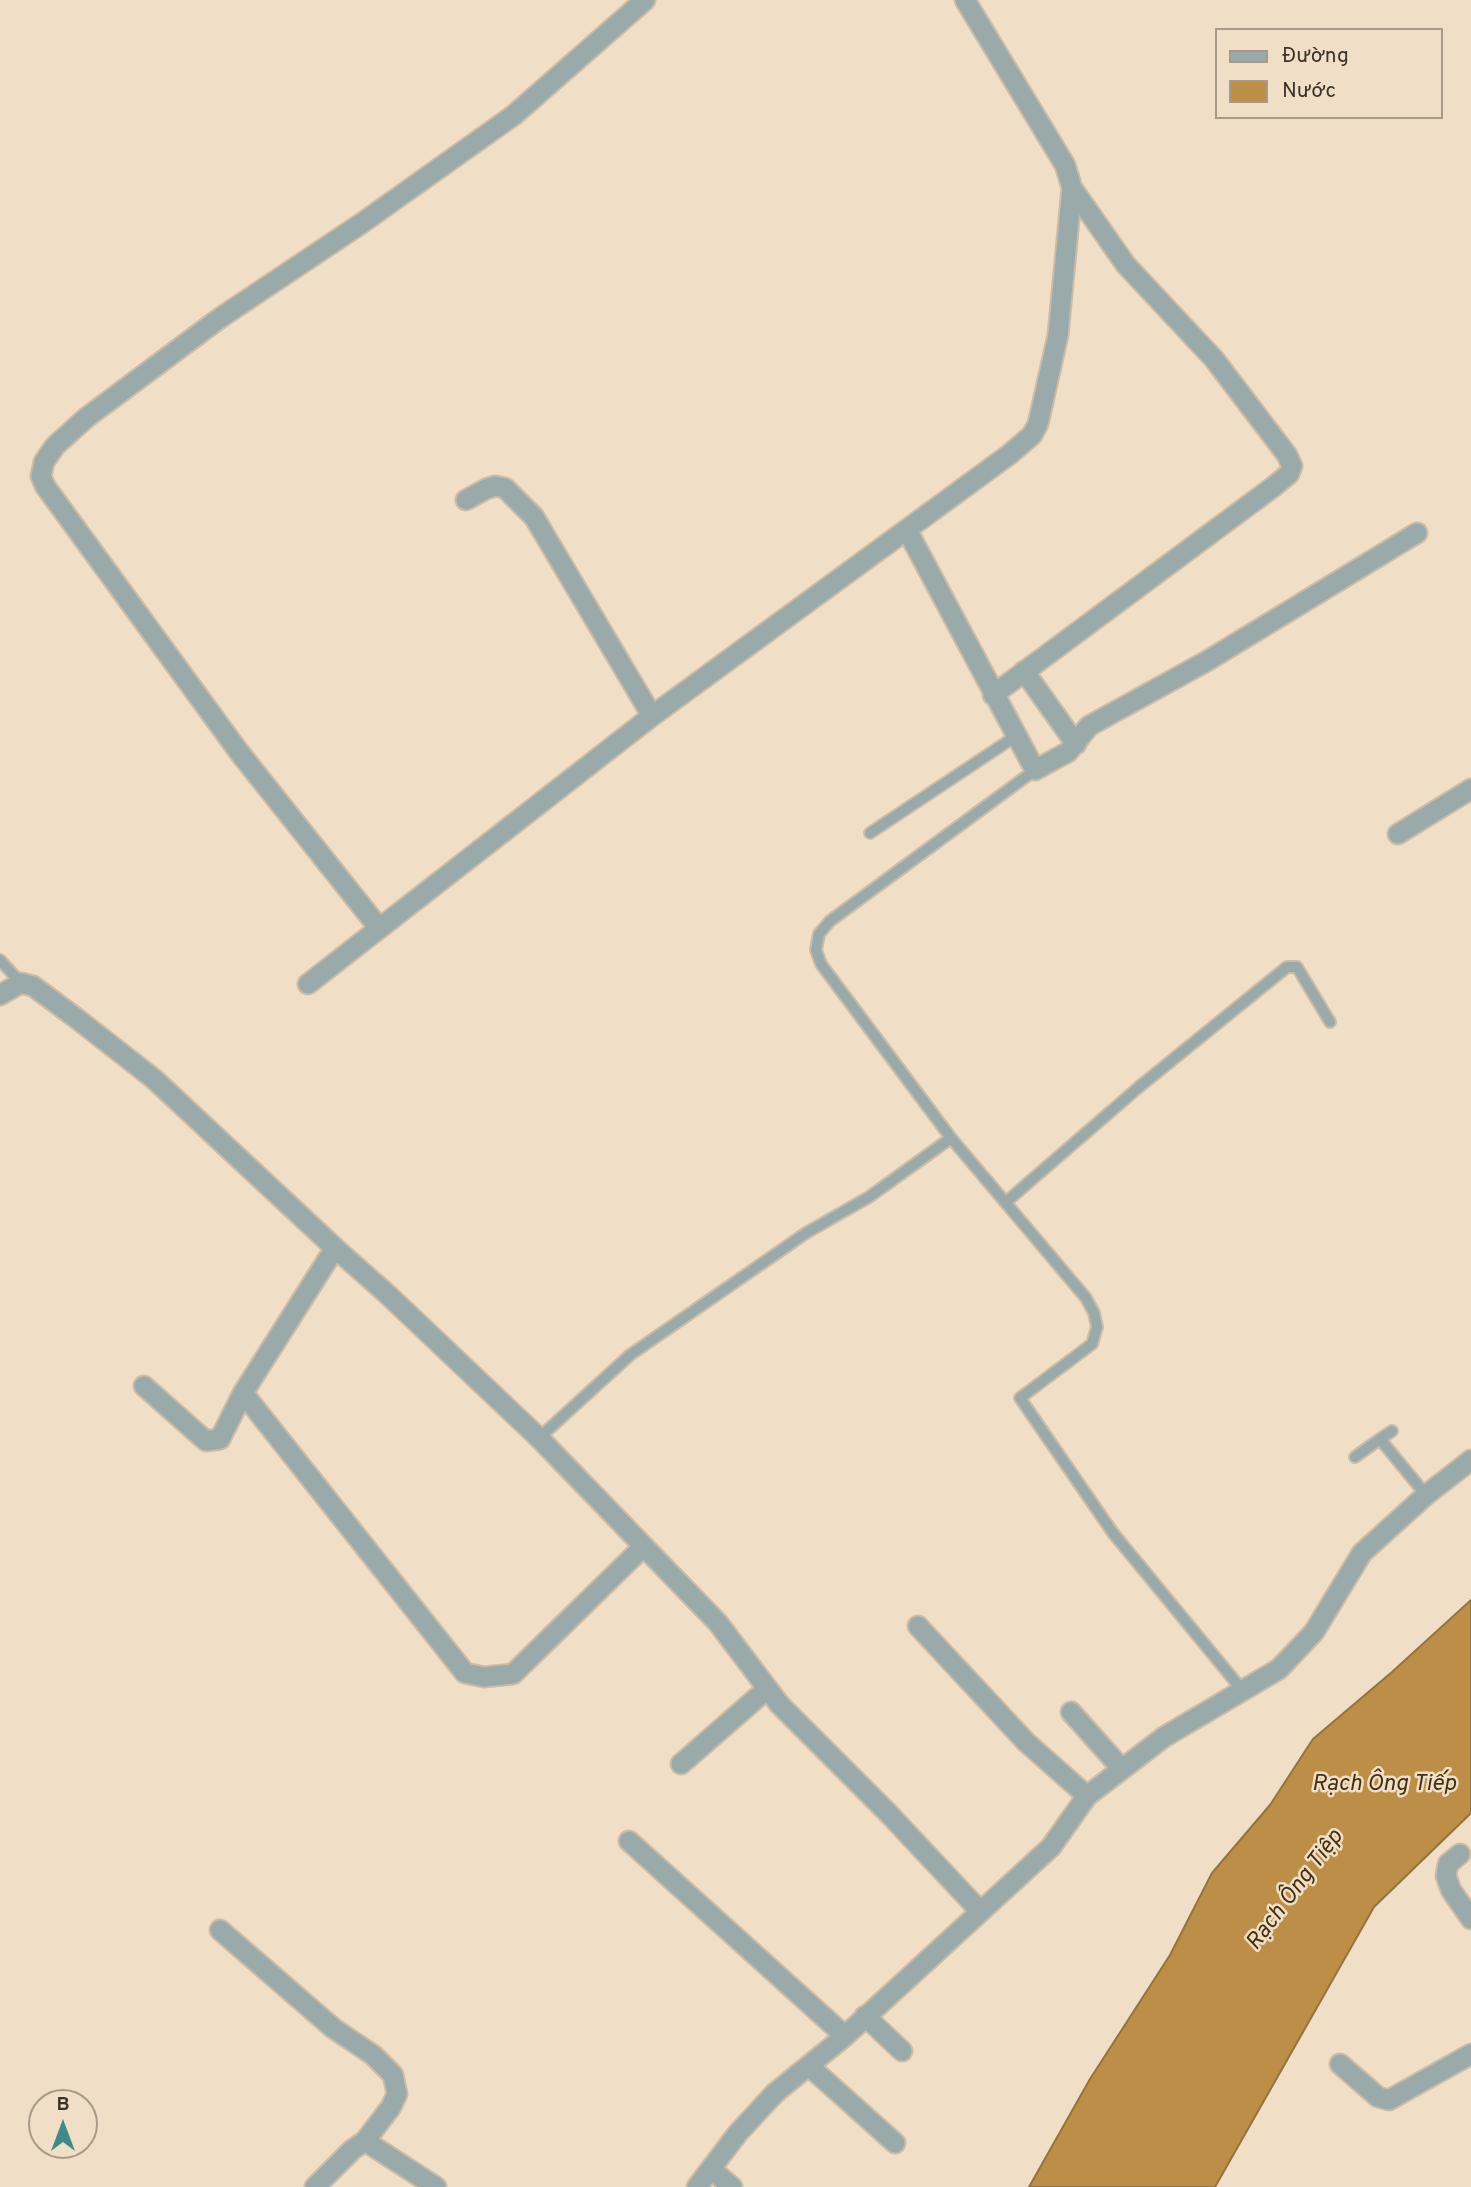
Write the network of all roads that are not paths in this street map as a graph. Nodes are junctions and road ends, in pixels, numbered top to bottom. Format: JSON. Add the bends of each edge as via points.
{"nodes":[{"id":1,"x":645,"y":0,"type":"edge"},
{"id":2,"x":965,"y":0,"type":"edge"},
{"id":3,"x":1072,"y":188,"type":"junction"},
{"id":4,"x":466,"y":500,"type":"dead end"},
{"id":5,"x":907,"y":530,"type":"junction"},
{"id":6,"x":1417,"y":533,"type":"dead end"},
{"id":7,"x":1024,"y":671,"type":"junction"},
{"id":8,"x":993,"y":695,"type":"junction"},
{"id":9,"x":652,"y":716,"type":"junction"},
{"id":10,"x":1016,"y":736,"type":"junction"},
{"id":11,"x":1072,"y":748,"type":"junction"},
{"id":12,"x":1035,"y":770,"type":"junction"},
{"id":13,"x":1471,"y":789,"type":"edge"},
{"id":14,"x":870,"y":833,"type":"dead end"},
{"id":15,"x":1398,"y":834,"type":"dead end"},
{"id":16,"x":379,"y":928,"type":"junction"},
{"id":17,"x":0,"y":960,"type":"edge"},
{"id":18,"x":21,"y":984,"type":"junction"},
{"id":19,"x":308,"y":984,"type":"dead end"},
{"id":20,"x":0,"y":995,"type":"edge"},
{"id":21,"x":1330,"y":1022,"type":"dead end"},
{"id":22,"x":951,"y":1138,"type":"junction"},
{"id":23,"x":1006,"y":1202,"type":"junction"},
{"id":24,"x":335,"y":1248,"type":"junction"},
{"id":25,"x":144,"y":1386,"type":"dead end"},
{"id":26,"x":243,"y":1393,"type":"junction"},
{"id":27,"x":1392,"y":1431,"type":"dead end"},
{"id":28,"x":538,"y":1438,"type":"junction"},
{"id":29,"x":1380,"y":1438,"type":"junction"},
{"id":30,"x":1355,"y":1457,"type":"dead end"},
{"id":31,"x":1471,"y":1460,"type":"edge"},
{"id":32,"x":1426,"y":1495,"type":"junction"},
{"id":33,"x":643,"y":1547,"type":"junction"},
{"id":34,"x":918,"y":1626,"type":"dead end"},
{"id":35,"x":767,"y":1689,"type":"junction"},
{"id":36,"x":1243,"y":1691,"type":"junction"},
{"id":37,"x":1071,"y":1712,"type":"dead end"},
{"id":38,"x":681,"y":1764,"type":"dead end"},
{"id":39,"x":1122,"y":1769,"type":"junction"},
{"id":40,"x":1087,"y":1796,"type":"junction"},
{"id":41,"x":629,"y":1842,"type":"dead end"},
{"id":42,"x":1460,"y":1854,"type":"dead end"},
{"id":43,"x":979,"y":1910,"type":"junction"},
{"id":44,"x":1471,"y":1919,"type":"edge"},
{"id":45,"x":219,"y":1930,"type":"dead end"},
{"id":46,"x":865,"y":2016,"type":"junction"},
{"id":47,"x":845,"y":2036,"type":"junction"},
{"id":48,"x":902,"y":2051,"type":"dead end"},
{"id":49,"x":1471,"y":2054,"type":"edge"},
{"id":50,"x":1340,"y":2064,"type":"dead end"},
{"id":51,"x":809,"y":2066,"type":"junction"},
{"id":52,"x":365,"y":2141,"type":"junction"},
{"id":53,"x":895,"y":2143,"type":"dead end"},
{"id":54,"x":711,"y":2169,"type":"junction"},
{"id":55,"x":315,"y":2187,"type":"edge"},
{"id":56,"x":436,"y":2187,"type":"edge"},
{"id":57,"x":697,"y":2187,"type":"edge"},
{"id":58,"x":732,"y":2187,"type":"edge"}],
"edges":[{"from":1,"to":16,"type":"street","via":[[514,115],[220,318],[86,418],[44,462],[41,476],[45,486],[239,751]]},
{"from":2,"to":3,"type":"street","via":[[1065,165]]},
{"from":3,"to":5,"type":"street","via":[[1058,335],[1038,424],[1010,454]]},
{"from":3,"to":7,"type":"street","via":[[1126,265],[1214,359],[1292,466],[1273,487]]},
{"from":4,"to":9,"type":"street","via":[[495,486],[505,488],[534,517]]},
{"from":5,"to":8,"type":"street"},
{"from":5,"to":9,"type":"street"},
{"from":6,"to":11,"type":"street","via":[[1207,661],[1089,726]]},
{"from":7,"to":8,"type":"street"},
{"from":7,"to":11,"type":"street"},
{"from":8,"to":10,"type":"street"},
{"from":9,"to":16,"type":"street"},
{"from":10,"to":12,"type":"street"},
{"from":10,"to":14,"type":"lane"},
{"from":11,"to":12,"type":"street"},
{"from":12,"to":22,"type":"lane","via":[[830,920],[817,941],[821,964]]},
{"from":13,"to":15,"type":"street"},
{"from":16,"to":19,"type":"street"},
{"from":17,"to":18,"type":"lane"},
{"from":18,"to":20,"type":"street"},
{"from":18,"to":24,"type":"street","via":[[33,986],[154,1079]]},
{"from":21,"to":23,"type":"lane","via":[[1297,967],[1287,967]]},
{"from":22,"to":23,"type":"lane"},
{"from":22,"to":28,"type":"lane","via":[[630,1355]]},
{"from":23,"to":36,"type":"lane","via":[[1086,1298],[1097,1327],[1093,1344],[1020,1398],[1114,1533]]},
{"from":24,"to":26,"type":"street"},
{"from":24,"to":28,"type":"street"},
{"from":25,"to":26,"type":"street","via":[[206,1441],[220,1438]]},
{"from":26,"to":33,"type":"street","via":[[465,1673],[484,1677],[513,1674]]},
{"from":27,"to":29,"type":"lane"},
{"from":28,"to":33,"type":"street"},
{"from":29,"to":30,"type":"lane"},
{"from":29,"to":32,"type":"lane"},
{"from":31,"to":32,"type":"street"},
{"from":32,"to":36,"type":"street","via":[[1362,1553],[1314,1632],[1279,1669]]},
{"from":33,"to":35,"type":"street","via":[[718,1623]]},
{"from":34,"to":40,"type":"street","via":[[1026,1742]]},
{"from":35,"to":38,"type":"street"},
{"from":35,"to":43,"type":"street"},
{"from":36,"to":39,"type":"street","via":[[1164,1737]]},
{"from":37,"to":39,"type":"street"},
{"from":39,"to":40,"type":"street"},
{"from":40,"to":43,"type":"street","via":[[1051,1847]]},
{"from":41,"to":47,"type":"street"},
{"from":42,"to":44,"type":"street","via":[[1448,1864],[1446,1877]]},
{"from":43,"to":46,"type":"street"},
{"from":45,"to":52,"type":"street","via":[[393,2075],[397,2094]]},
{"from":46,"to":47,"type":"street"},
{"from":46,"to":48,"type":"street"},
{"from":47,"to":51,"type":"street"},
{"from":49,"to":50,"type":"street","via":[[1389,2101]]},
{"from":51,"to":53,"type":"street"},
{"from":51,"to":54,"type":"street","via":[[775,2093]]},
{"from":52,"to":55,"type":"street"},
{"from":52,"to":56,"type":"street"},
{"from":54,"to":57,"type":"street"},
{"from":54,"to":58,"type":"street"}]}
